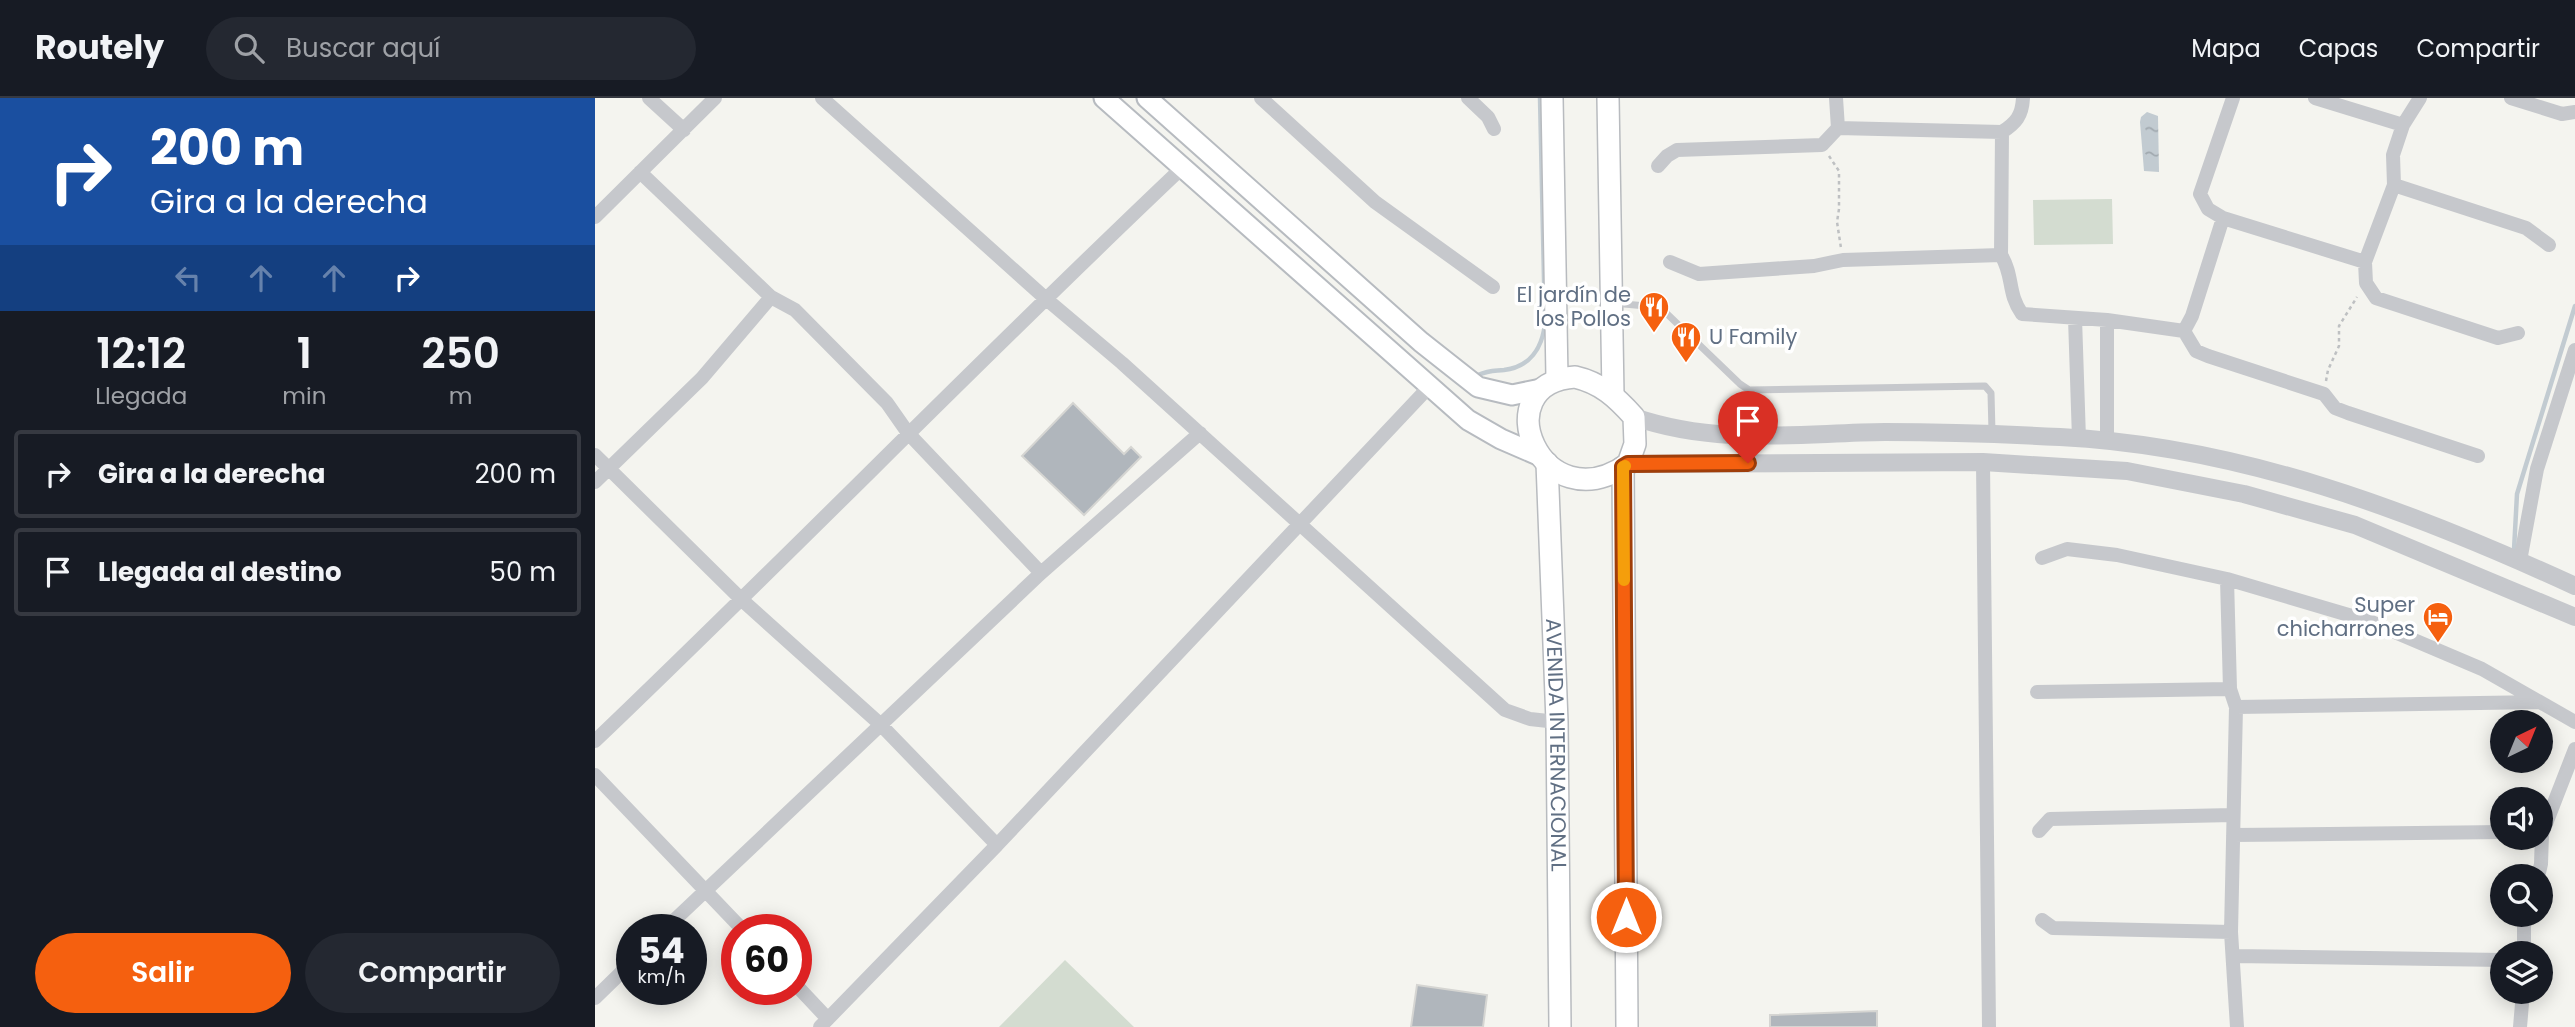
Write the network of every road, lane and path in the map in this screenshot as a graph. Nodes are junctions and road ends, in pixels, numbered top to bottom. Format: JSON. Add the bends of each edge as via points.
{"nodes":[{"id":1,"x":649,"y":98,"type":"edge"},
{"id":2,"x":715,"y":98,"type":"edge"},
{"id":3,"x":822,"y":98,"type":"edge"},
{"id":4,"x":1104,"y":98,"type":"edge"},
{"id":5,"x":1147,"y":98,"type":"edge"},
{"id":6,"x":1261,"y":98,"type":"edge"},
{"id":7,"x":1468,"y":98,"type":"edge"},
{"id":8,"x":1552,"y":98,"type":"edge"},
{"id":9,"x":1608,"y":98,"type":"edge"},
{"id":10,"x":1836,"y":98,"type":"edge"},
{"id":11,"x":2023,"y":98,"type":"edge"},
{"id":12,"x":2233,"y":98,"type":"edge"},
{"id":13,"x":2315,"y":98,"type":"edge"},
{"id":14,"x":2420,"y":98,"type":"edge"},
{"id":15,"x":2511,"y":98,"type":"edge"},
{"id":16,"x":2575,"y":112,"type":"edge"},
{"id":17,"x":2403,"y":125,"type":"junction"},
{"id":18,"x":1838,"y":128,"type":"junction"},
{"id":19,"x":1494,"y":129,"type":"dead end"},
{"id":20,"x":684,"y":130,"type":"junction"},
{"id":21,"x":2002,"y":132,"type":"junction"},
{"id":22,"x":1822,"y":145,"type":"junction"},
{"id":23,"x":1658,"y":166,"type":"dead end"},
{"id":24,"x":1183,"y":167,"type":"junction"},
{"id":25,"x":640,"y":172,"type":"junction"},
{"id":26,"x":2394,"y":185,"type":"junction"},
{"id":27,"x":595,"y":216,"type":"edge"},
{"id":28,"x":2223,"y":218,"type":"junction"},
{"id":29,"x":2549,"y":245,"type":"dead end"},
{"id":30,"x":2001,"y":255,"type":"junction"},
{"id":31,"x":1843,"y":260,"type":"junction"},
{"id":32,"x":1670,"y":262,"type":"dead end"},
{"id":33,"x":2365,"y":262,"type":"junction"},
{"id":34,"x":2366,"y":283,"type":"junction"},
{"id":35,"x":1493,"y":287,"type":"dead end"},
{"id":36,"x":771,"y":297,"type":"junction"},
{"id":37,"x":1045,"y":298,"type":"junction"},
{"id":38,"x":1612,"y":303,"type":"junction"},
{"id":39,"x":2075,"y":318,"type":"junction"},
{"id":40,"x":2107,"y":320,"type":"junction"},
{"id":41,"x":2184,"y":331,"type":"junction"},
{"id":42,"x":2518,"y":333,"type":"dead end"},
{"id":43,"x":2575,"y":350,"type":"edge"},
{"id":44,"x":1549,"y":384,"type":"junction"},
{"id":45,"x":1429,"y":387,"type":"junction"},
{"id":46,"x":1749,"y":390,"type":"junction"},
{"id":47,"x":2324,"y":394,"type":"junction"},
{"id":48,"x":1613,"y":395,"type":"junction"},
{"id":49,"x":1634,"y":417,"type":"junction"},
{"id":50,"x":908,"y":433,"type":"junction"},
{"id":51,"x":1200,"y":433,"type":"junction"},
{"id":52,"x":1992,"y":434,"type":"junction"},
{"id":53,"x":1750,"y":436,"type":"junction"},
{"id":54,"x":1801,"y":436,"type":"junction"},
{"id":55,"x":2080,"y":439,"type":"junction"},
{"id":56,"x":2107,"y":441,"type":"junction"},
{"id":57,"x":2194,"y":453,"type":"junction"},
{"id":58,"x":595,"y":456,"type":"edge"},
{"id":59,"x":2478,"y":456,"type":"dead end"},
{"id":60,"x":1542,"y":459,"type":"junction"},
{"id":61,"x":1803,"y":463,"type":"junction"},
{"id":62,"x":1983,"y":463,"type":"junction"},
{"id":63,"x":1625,"y":466,"type":"junction"},
{"id":64,"x":609,"y":469,"type":"junction"},
{"id":65,"x":2148,"y":475,"type":"junction"},
{"id":66,"x":595,"y":482,"type":"edge"},
{"id":67,"x":1300,"y":524,"type":"junction"},
{"id":68,"x":2042,"y":558,"type":"dead end"},
{"id":69,"x":2520,"y":561,"type":"junction"},
{"id":70,"x":1041,"y":573,"type":"junction"},
{"id":71,"x":2227,"y":579,"type":"junction"},
{"id":72,"x":2575,"y":586,"type":"edge"},
{"id":73,"x":742,"y":600,"type":"junction"},
{"id":74,"x":2575,"y":617,"type":"edge"},
{"id":75,"x":2230,"y":688,"type":"junction"},
{"id":76,"x":2037,"y":692,"type":"dead end"},
{"id":77,"x":2540,"y":702,"type":"junction"},
{"id":78,"x":2236,"y":708,"type":"junction"},
{"id":79,"x":1557,"y":722,"type":"junction"},
{"id":80,"x":2575,"y":722,"type":"edge"},
{"id":81,"x":880,"y":724,"type":"junction"},
{"id":82,"x":595,"y":741,"type":"edge"},
{"id":83,"x":2575,"y":749,"type":"edge"},
{"id":84,"x":595,"y":775,"type":"edge"},
{"id":85,"x":2553,"y":803,"type":"edge"},
{"id":86,"x":2233,"y":815,"type":"junction"},
{"id":87,"x":2039,"y":831,"type":"dead end"},
{"id":88,"x":2490,"y":832,"type":"edge"},
{"id":89,"x":2233,"y":835,"type":"junction"},
{"id":90,"x":997,"y":845,"type":"junction"},
{"id":91,"x":705,"y":890,"type":"junction"},
{"id":92,"x":680,"y":914,"type":"edge"},
{"id":93,"x":728,"y":914,"type":"edge"},
{"id":94,"x":2042,"y":920,"type":"dead end"},
{"id":95,"x":2231,"y":932,"type":"junction"},
{"id":96,"x":2233,"y":956,"type":"junction"},
{"id":97,"x":2490,"y":960,"type":"edge"},
{"id":98,"x":616,"y":978,"type":"edge"},
{"id":99,"x":595,"y":998,"type":"edge"},
{"id":100,"x":2522,"y":1004,"type":"edge"},
{"id":101,"x":811,"y":1005,"type":"edge"},
{"id":102,"x":824,"y":1023,"type":"edge"},
{"id":103,"x":1560,"y":1027,"type":"edge"},
{"id":104,"x":1627,"y":1027,"type":"edge"},
{"id":105,"x":1989,"y":1027,"type":"edge"},
{"id":106,"x":2237,"y":1027,"type":"edge"},
{"id":107,"x":2520,"y":1027,"type":"edge"}],
"edges":[{"from":1,"to":20,"type":"street"},
{"from":2,"to":20,"type":"street"},
{"from":3,"to":37,"type":"street"},
{"from":4,"to":24,"type":"main road"},
{"from":5,"to":44,"type":"main road","via":[[1421,342],[1478,387],[1512,396]]},
{"from":6,"to":35,"type":"street","via":[[1375,202]]},
{"from":7,"to":19,"type":"street"},
{"from":8,"to":44,"type":"main road"},
{"from":9,"to":38,"type":"main road"},
{"from":10,"to":18,"type":"street"},
{"from":11,"to":21,"type":"street","via":[[2015,124]]},
{"from":12,"to":28,"type":"street","via":[[2200,194],[2208,209]]},
{"from":13,"to":17,"type":"street"},
{"from":14,"to":17,"type":"street"},
{"from":15,"to":16,"type":"street","via":[[2562,114]]},
{"from":17,"to":26,"type":"street","via":[[2393,155]]},
{"from":18,"to":21,"type":"street"},
{"from":18,"to":22,"type":"street"},
{"from":20,"to":25,"type":"street"},
{"from":21,"to":30,"type":"street"},
{"from":22,"to":23,"type":"street","via":[[1677,150]]},
{"from":22,"to":31,"type":"path","via":[[1839,171],[1837,222]]},
{"from":24,"to":37,"type":"street"},
{"from":24,"to":45,"type":"main road"},
{"from":25,"to":27,"type":"street"},
{"from":25,"to":36,"type":"street"},
{"from":26,"to":29,"type":"street","via":[[2526,228]]},
{"from":26,"to":33,"type":"street"},
{"from":28,"to":33,"type":"street"},
{"from":28,"to":41,"type":"street"},
{"from":30,"to":31,"type":"street"},
{"from":30,"to":39,"type":"street","via":[[2009,268],[2013,301],[2022,314]]},
{"from":31,"to":32,"type":"street","via":[[1699,274]]},
{"from":33,"to":34,"type":"street"},
{"from":34,"to":42,"type":"street","via":[[2376,298],[2498,338]]},
{"from":34,"to":47,"type":"path","via":[[2339,326],[2339,346]]},
{"from":36,"to":50,"type":"street","via":[[795,310],[887,404]]},
{"from":36,"to":64,"type":"street","via":[[702,378]]},
{"from":37,"to":50,"type":"street"},
{"from":37,"to":51,"type":"street"},
{"from":38,"to":46,"type":"lane","via":[[1662,309]]},
{"from":38,"to":48,"type":"main road"},
{"from":39,"to":40,"type":"street"},
{"from":39,"to":55,"type":"street"},
{"from":40,"to":41,"type":"street"},
{"from":40,"to":56,"type":"street"},
{"from":41,"to":47,"type":"street","via":[[2196,351]]},
{"from":43,"to":69,"type":"street","via":[[2537,469]]},
{"from":44,"to":48,"type":"main road","via":[[1575,377],[1591,380]]},
{"from":44,"to":60,"type":"main road","via":[[1531,402],[1528,416],[1528,433]]},
{"from":45,"to":60,"type":"main road","via":[[1468,420]]},
{"from":45,"to":67,"type":"street"},
{"from":46,"to":52,"type":"lane","via":[[1985,386],[1991,393]]},
{"from":46,"to":53,"type":"lane"},
{"from":47,"to":59,"type":"street","via":[[2335,408]]},
{"from":48,"to":49,"type":"main road"},
{"from":49,"to":53,"type":"street","via":[[1723,436]]},
{"from":49,"to":63,"type":"main road","via":[[1635,444]]},
{"from":50,"to":70,"type":"street"},
{"from":50,"to":73,"type":"street"},
{"from":51,"to":67,"type":"street"},
{"from":51,"to":70,"type":"street"},
{"from":52,"to":54,"type":"street"},
{"from":52,"to":55,"type":"street"},
{"from":53,"to":54,"type":"street"},
{"from":54,"to":61,"type":"street"},
{"from":55,"to":56,"type":"street"},
{"from":56,"to":57,"type":"street"},
{"from":57,"to":65,"type":"street","via":[[2196,466],[2189,474],[2167,470]]},
{"from":57,"to":69,"type":"street","via":[[2354,496]]},
{"from":58,"to":64,"type":"street"},
{"from":60,"to":63,"type":"main road","via":[[1569,477],[1583,479],[1601,479]]},
{"from":60,"to":79,"type":"main road","name":"AVENIDA INTERNACIONAL"},
{"from":61,"to":62,"type":"street"},
{"from":61,"to":63,"type":"street"},
{"from":62,"to":65,"type":"street"},
{"from":62,"to":105,"type":"street"},
{"from":63,"to":104,"type":"main road"},
{"from":64,"to":66,"type":"street"},
{"from":64,"to":73,"type":"street"},
{"from":65,"to":74,"type":"street","via":[[2244,494],[2355,525]]},
{"from":67,"to":79,"type":"street","via":[[1505,710]]},
{"from":67,"to":90,"type":"street"},
{"from":68,"to":71,"type":"street","via":[[2067,549]]},
{"from":69,"to":72,"type":"street"},
{"from":70,"to":81,"type":"street"},
{"from":71,"to":75,"type":"street"},
{"from":71,"to":77,"type":"street","via":[[2369,621],[2482,669]]},
{"from":73,"to":81,"type":"street"},
{"from":73,"to":82,"type":"street"},
{"from":75,"to":76,"type":"street"},
{"from":75,"to":78,"type":"street"},
{"from":77,"to":78,"type":"street"},
{"from":77,"to":80,"type":"street"},
{"from":78,"to":86,"type":"street"},
{"from":79,"to":103,"type":"main road","name":"AVENIDA INTERNACIONAL"},
{"from":81,"to":90,"type":"street"},
{"from":81,"to":91,"type":"street"},
{"from":83,"to":85,"type":"street"},
{"from":84,"to":91,"type":"street"},
{"from":86,"to":87,"type":"street","via":[[2050,819]]},
{"from":86,"to":89,"type":"street"},
{"from":88,"to":89,"type":"street"},
{"from":89,"to":95,"type":"street"},
{"from":90,"to":102,"type":"street"},
{"from":91,"to":92,"type":"street"},
{"from":91,"to":93,"type":"street"},
{"from":94,"to":95,"type":"street","via":[[2053,928]]},
{"from":95,"to":96,"type":"street"},
{"from":96,"to":97,"type":"street"},
{"from":96,"to":106,"type":"street"},
{"from":98,"to":99,"type":"street"},
{"from":100,"to":107,"type":"street"},
{"from":101,"to":102,"type":"street"}]}
